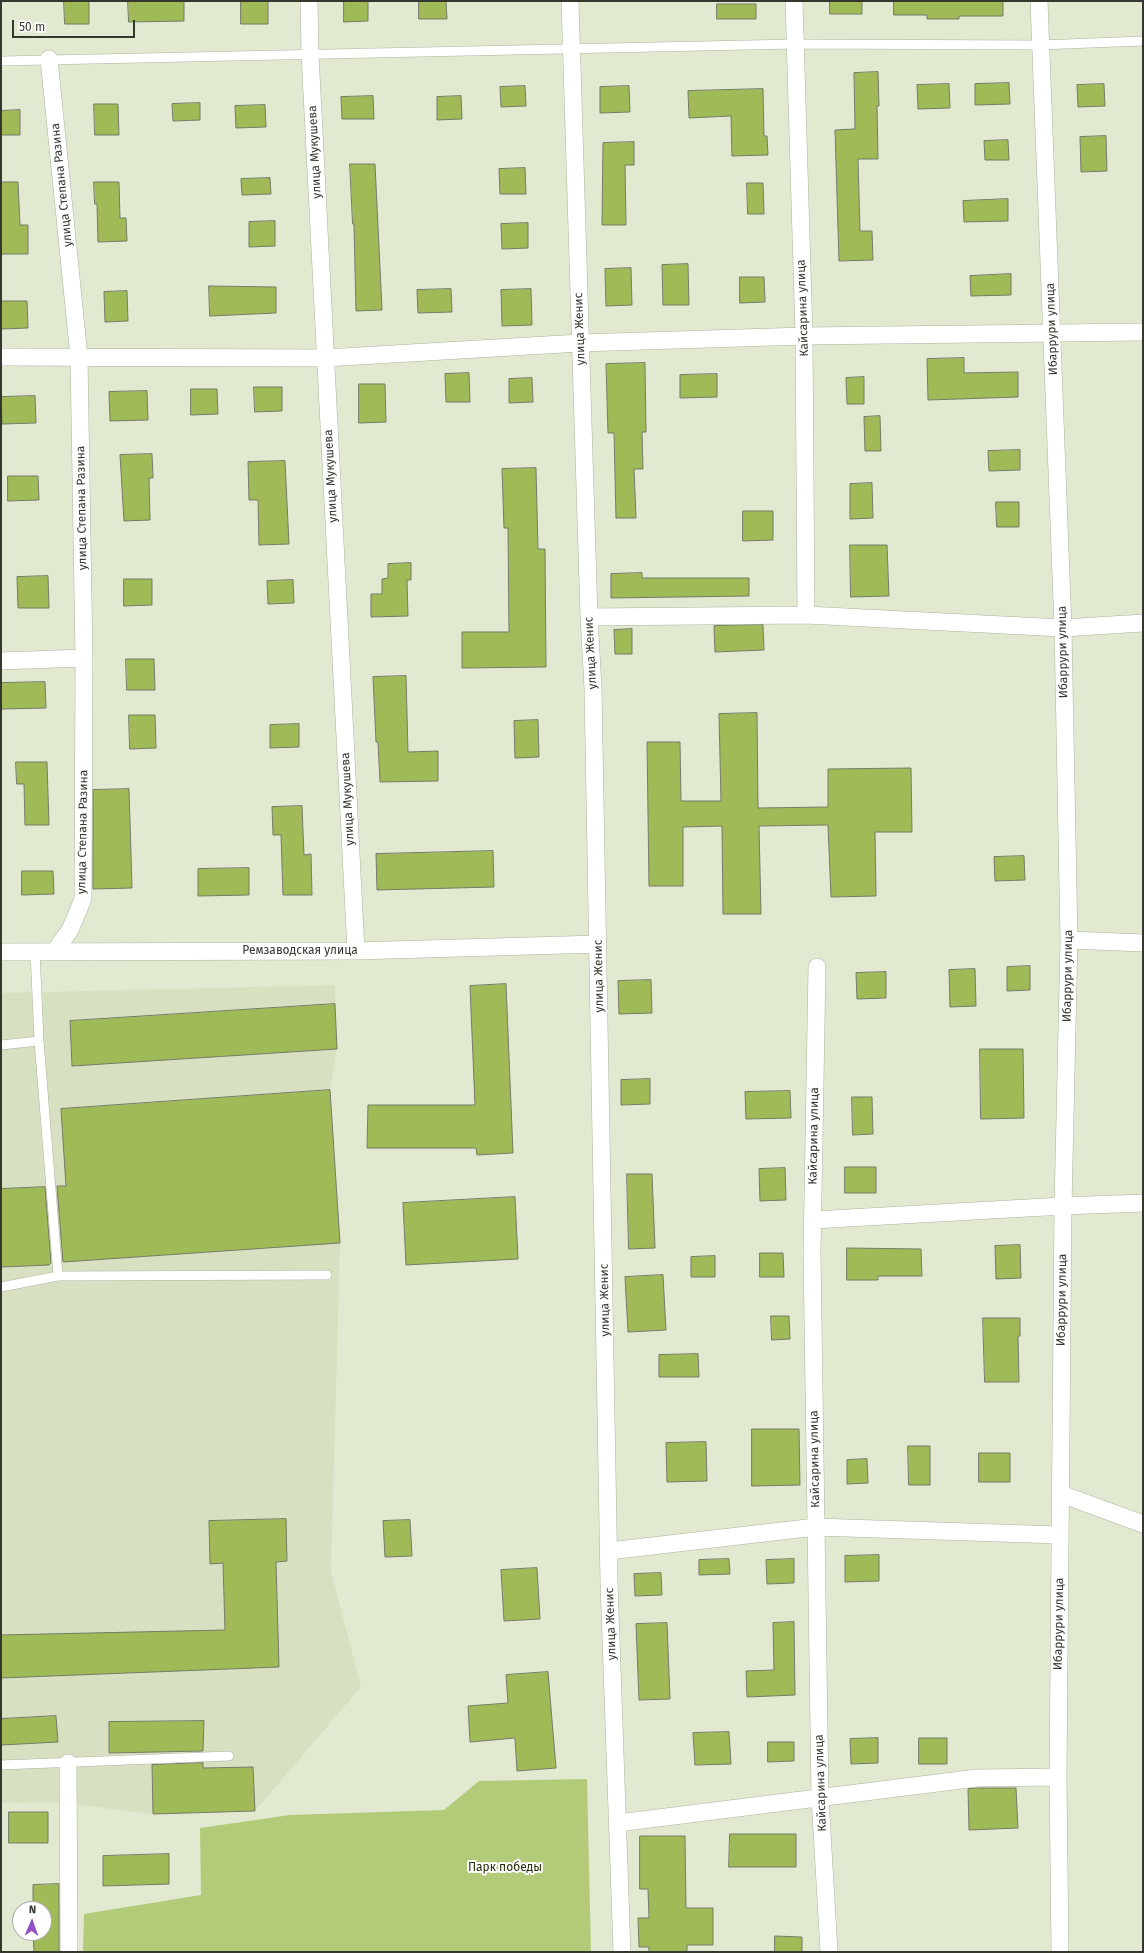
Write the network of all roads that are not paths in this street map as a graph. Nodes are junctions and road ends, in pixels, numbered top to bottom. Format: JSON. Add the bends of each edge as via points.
{"nodes":[{"id":1,"x":309,"y":1,"type":"edge"},
{"id":2,"x":570,"y":1,"type":"edge"},
{"id":3,"x":794,"y":1,"type":"edge"},
{"id":4,"x":1039,"y":1,"type":"edge"},
{"id":5,"x":1143,"y":41,"type":"edge"},
{"id":6,"x":795,"y":44,"type":"junction"},
{"id":7,"x":1040,"y":45,"type":"junction"},
{"id":8,"x":571,"y":50,"type":"junction"},
{"id":9,"x":310,"y":54,"type":"junction"},
{"id":10,"x":49,"y":58,"type":"junction"},
{"id":11,"x":1,"y":61,"type":"edge"},
{"id":12,"x":1143,"y":332,"type":"edge"},
{"id":13,"x":1053,"y":333,"type":"junction"},
{"id":14,"x":804,"y":336,"type":"junction"},
{"id":15,"x":580,"y":343,"type":"junction"},
{"id":16,"x":1,"y":357,"type":"edge"},
{"id":17,"x":79,"y":357,"type":"junction"},
{"id":18,"x":325,"y":358,"type":"junction"},
{"id":19,"x":806,"y":615,"type":"junction"},
{"id":20,"x":589,"y":617,"type":"junction"},
{"id":21,"x":1143,"y":623,"type":"edge"},
{"id":22,"x":1063,"y":628,"type":"junction"},
{"id":23,"x":84,"y":658,"type":"junction"},
{"id":24,"x":1,"y":661,"type":"edge"},
{"id":25,"x":1069,"y":940,"type":"junction"},
{"id":26,"x":598,"y":944,"type":"junction"},
{"id":27,"x":1143,"y":944,"type":"edge"},
{"id":28,"x":35,"y":951,"type":"junction"},
{"id":29,"x":356,"y":951,"type":"junction"},
{"id":30,"x":1,"y":952,"type":"edge"},
{"id":31,"x":54,"y":952,"type":"junction"},
{"id":32,"x":817,"y":967,"type":"dead end"},
{"id":33,"x":38,"y":1041,"type":"junction"},
{"id":34,"x":1,"y":1044,"type":"edge"},
{"id":35,"x":1143,"y":1203,"type":"edge"},
{"id":36,"x":1063,"y":1206,"type":"junction"},
{"id":37,"x":813,"y":1220,"type":"junction"},
{"id":38,"x":327,"y":1275,"type":"dead end"},
{"id":39,"x":58,"y":1276,"type":"junction"},
{"id":40,"x":1,"y":1287,"type":"edge"},
{"id":41,"x":1060,"y":1494,"type":"junction"},
{"id":42,"x":1143,"y":1524,"type":"edge"},
{"id":43,"x":816,"y":1527,"type":"junction"},
{"id":44,"x":1060,"y":1535,"type":"junction"},
{"id":45,"x":609,"y":1551,"type":"junction"},
{"id":46,"x":229,"y":1756,"type":"dead end"},
{"id":47,"x":68,"y":1762,"type":"junction"},
{"id":48,"x":1,"y":1765,"type":"edge"},
{"id":49,"x":1058,"y":1777,"type":"junction"},
{"id":50,"x":820,"y":1797,"type":"junction"},
{"id":51,"x":618,"y":1823,"type":"junction"},
{"id":52,"x":69,"y":1952,"type":"edge"},
{"id":53,"x":622,"y":1952,"type":"edge"},
{"id":54,"x":829,"y":1952,"type":"edge"},
{"id":55,"x":1060,"y":1952,"type":"edge"}],
"edges":[{"from":1,"to":9,"type":"street","name":"улица Мукушева"},
{"from":2,"to":8,"type":"street","name":"улица Женис"},
{"from":3,"to":6,"type":"street","name":"Кайсарина улица"},
{"from":4,"to":7,"type":"street","name":"Ибаррури улица"},
{"from":5,"to":7,"type":"lane"},
{"from":6,"to":7,"type":"lane"},
{"from":6,"to":8,"type":"lane"},
{"from":6,"to":14,"type":"street","name":"Кайсарина улица"},
{"from":7,"to":13,"type":"street","name":"Ибаррури улица"},
{"from":8,"to":9,"type":"lane"},
{"from":8,"to":15,"type":"street","name":"улица Женис"},
{"from":9,"to":10,"type":"lane"},
{"from":9,"to":18,"type":"street","name":"улица Мукушева"},
{"from":10,"to":11,"type":"lane"},
{"from":10,"to":17,"type":"street","name":"улица Степана Разина"},
{"from":12,"to":13,"type":"street"},
{"from":13,"to":14,"type":"street"},
{"from":13,"to":22,"type":"street","name":"Ибаррури улица"},
{"from":14,"to":15,"type":"street"},
{"from":14,"to":19,"type":"street","name":"Кайсарина улица"},
{"from":15,"to":18,"type":"street"},
{"from":15,"to":20,"type":"street","name":"улица Женис"},
{"from":16,"to":17,"type":"street"},
{"from":17,"to":18,"type":"street"},
{"from":17,"to":23,"type":"street","name":"улица Степана Разина"},
{"from":18,"to":29,"type":"street","name":"улица Мукушева"},
{"from":19,"to":20,"type":"street"},
{"from":19,"to":22,"type":"street"},
{"from":20,"to":26,"type":"street","name":"улица Женис","via":[[593,688]]},
{"from":21,"to":22,"type":"street"},
{"from":22,"to":25,"type":"street","name":"Ибаррури улица"},
{"from":23,"to":24,"type":"street"},
{"from":23,"to":31,"type":"street","name":"улица Степана Разина","via":[[83,900],[70,930]]},
{"from":25,"to":27,"type":"street"},
{"from":25,"to":36,"type":"street","name":"Ибаррури улица"},
{"from":26,"to":29,"type":"street","name":"Ремзаводская улица"},
{"from":26,"to":45,"type":"street","name":"улица Женис"},
{"from":28,"to":30,"type":"street","name":"Ремзаводская улица"},
{"from":28,"to":31,"type":"street","name":"Ремзаводская улица"},
{"from":28,"to":33,"type":"lane"},
{"from":29,"to":31,"type":"street","name":"Ремзаводская улица"},
{"from":32,"to":37,"type":"street","name":"Кайсарина улица"},
{"from":33,"to":34,"type":"lane"},
{"from":33,"to":39,"type":"lane"},
{"from":35,"to":36,"type":"street"},
{"from":36,"to":37,"type":"street"},
{"from":36,"to":41,"type":"street","name":"Ибаррури улица"},
{"from":37,"to":43,"type":"street","name":"Кайсарина улица"},
{"from":38,"to":39,"type":"lane"},
{"from":39,"to":40,"type":"lane"},
{"from":41,"to":42,"type":"street"},
{"from":41,"to":44,"type":"street","name":"Ибаррури улица"},
{"from":43,"to":44,"type":"street"},
{"from":43,"to":45,"type":"street"},
{"from":43,"to":50,"type":"street","name":"Кайсарина улица"},
{"from":44,"to":49,"type":"street","name":"Ибаррури улица"},
{"from":45,"to":51,"type":"street","name":"улица Женис"},
{"from":46,"to":47,"type":"lane"},
{"from":47,"to":48,"type":"lane"},
{"from":47,"to":52,"type":"street"},
{"from":49,"to":50,"type":"street","via":[[977,1778]]},
{"from":49,"to":55,"type":"street","name":"Ибаррури улица"},
{"from":50,"to":51,"type":"street"},
{"from":50,"to":54,"type":"street","name":"Кайсарина улица"},
{"from":51,"to":53,"type":"street","name":"улица Женис"}]}
